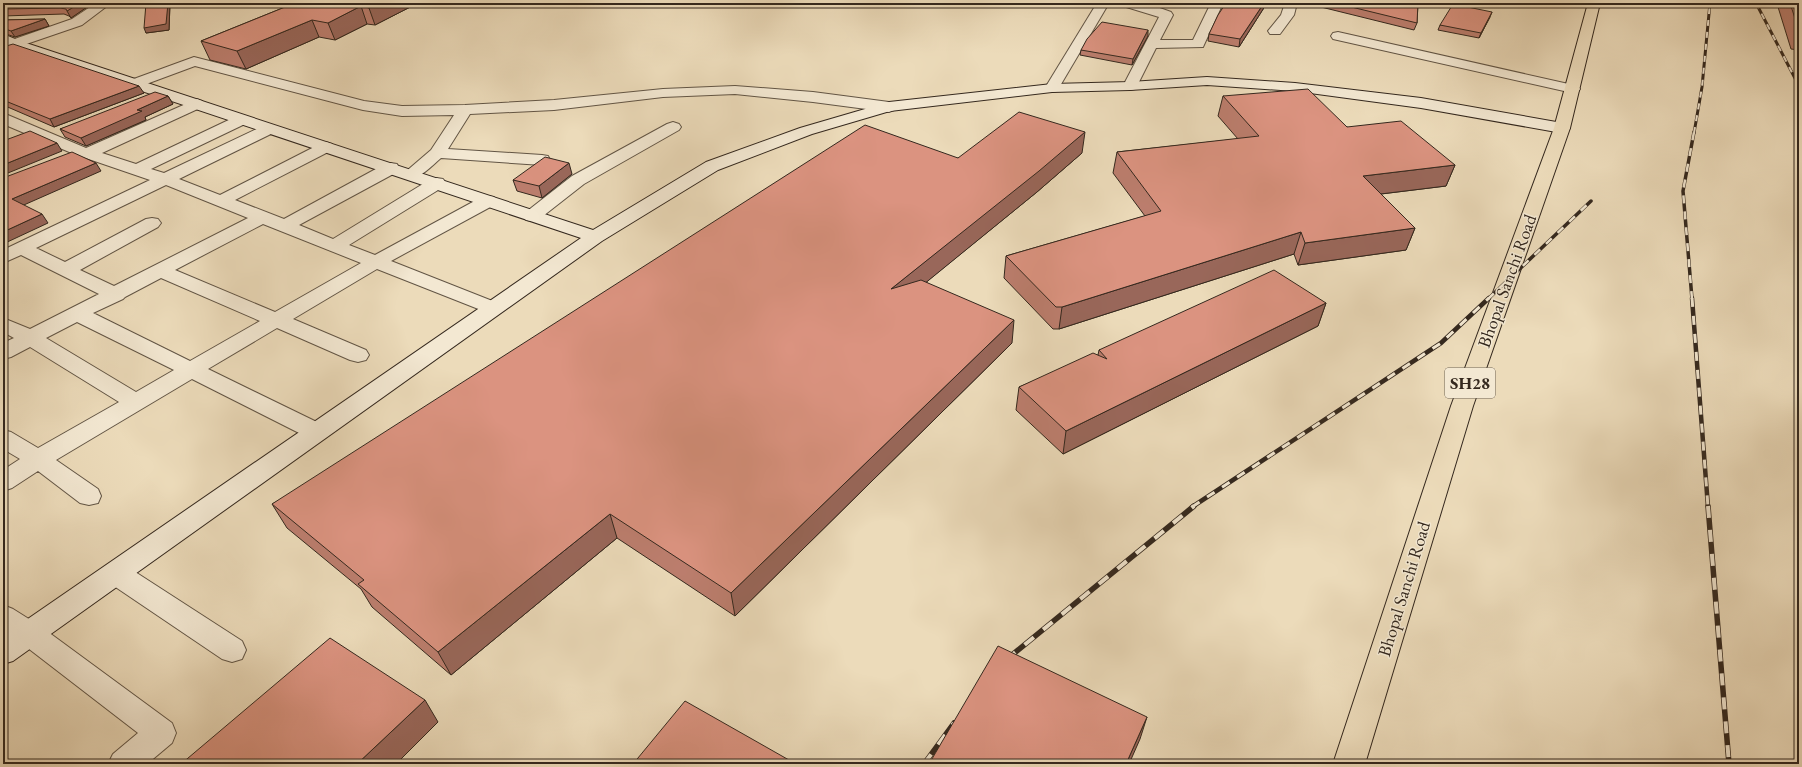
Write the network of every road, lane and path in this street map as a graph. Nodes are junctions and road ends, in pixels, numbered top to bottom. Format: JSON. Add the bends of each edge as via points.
{"nodes":[{"id":1,"x":105,"y":3,"type":"edge"},
{"id":2,"x":1103,"y":3,"type":"edge"},
{"id":3,"x":1128,"y":3,"type":"edge"},
{"id":4,"x":1217,"y":3,"type":"edge"},
{"id":5,"x":1291,"y":3,"type":"edge"},
{"id":6,"x":1594,"y":3,"type":"edge"},
{"id":7,"x":1151,"y":6,"type":"edge"},
{"id":8,"x":80,"y":20,"type":"junction"},
{"id":9,"x":41,"y":21,"type":"edge"},
{"id":10,"x":1275,"y":31,"type":"dead end"},
{"id":11,"x":1338,"y":36,"type":"dead end"},
{"id":12,"x":7,"y":43,"type":"edge"},
{"id":13,"x":1153,"y":44,"type":"junction"},
{"id":14,"x":136,"y":83,"type":"junction"},
{"id":15,"x":1130,"y":86,"type":"junction"},
{"id":16,"x":1052,"y":88,"type":"junction"},
{"id":17,"x":1573,"y":89,"type":"junction"},
{"id":18,"x":162,"y":92,"type":"junction"},
{"id":19,"x":140,"y":100,"type":"edge"},
{"id":20,"x":197,"y":104,"type":"junction"},
{"id":21,"x":889,"y":107,"type":"junction"},
{"id":22,"x":465,"y":110,"type":"junction"},
{"id":23,"x":4,"y":118,"type":"edge"},
{"id":24,"x":241,"y":120,"type":"junction"},
{"id":25,"x":68,"y":128,"type":"edge"},
{"id":26,"x":673,"y":128,"type":"dead end"},
{"id":27,"x":1562,"y":128,"type":"junction"},
{"id":28,"x":269,"y":129,"type":"junction"},
{"id":29,"x":47,"y":137,"type":"junction"},
{"id":30,"x":326,"y":147,"type":"junction"},
{"id":31,"x":84,"y":152,"type":"junction"},
{"id":32,"x":437,"y":153,"type":"junction"},
{"id":33,"x":59,"y":160,"type":"edge"},
{"id":34,"x":542,"y":160,"type":"edge"},
{"id":35,"x":391,"y":168,"type":"junction"},
{"id":36,"x":136,"y":170,"type":"junction"},
{"id":37,"x":411,"y":174,"type":"junction"},
{"id":38,"x":165,"y":180,"type":"junction"},
{"id":39,"x":437,"y":183,"type":"junction"},
{"id":40,"x":488,"y":200,"type":"junction"},
{"id":41,"x":221,"y":201,"type":"junction"},
{"id":42,"x":532,"y":216,"type":"junction"},
{"id":43,"x":263,"y":218,"type":"junction"},
{"id":44,"x":152,"y":224,"type":"dead end"},
{"id":45,"x":285,"y":226,"type":"junction"},
{"id":46,"x":595,"y":237,"type":"junction"},
{"id":47,"x":334,"y":246,"type":"junction"},
{"id":48,"x":21,"y":248,"type":"junction"},
{"id":49,"x":3,"y":257,"type":"edge"},
{"id":50,"x":376,"y":262,"type":"junction"},
{"id":51,"x":65,"y":270,"type":"junction"},
{"id":52,"x":161,"y":272,"type":"junction"},
{"id":53,"x":116,"y":294,"type":"junction"},
{"id":54,"x":493,"y":308,"type":"junction"},
{"id":55,"x":78,"y":314,"type":"junction"},
{"id":56,"x":274,"y":321,"type":"junction"},
{"id":57,"x":3,"y":324,"type":"edge"},
{"id":58,"x":31,"y":338,"type":"junction"},
{"id":59,"x":3,"y":352,"type":"edge"},
{"id":60,"x":358,"y":355,"type":"dead end"},
{"id":61,"x":192,"y":369,"type":"junction"},
{"id":62,"x":136,"y":402,"type":"junction"},
{"id":63,"x":317,"y":432,"type":"junction"},
{"id":64,"x":3,"y":438,"type":"edge"},
{"id":65,"x":38,"y":459,"type":"junction"},
{"id":66,"x":3,"y":482,"type":"edge"},
{"id":67,"x":89,"y":496,"type":"dead end"},
{"id":68,"x":117,"y":574,"type":"junction"},
{"id":69,"x":3,"y":617,"type":"edge"},
{"id":70,"x":30,"y":634,"type":"junction"},
{"id":71,"x":232,"y":650,"type":"dead end"},
{"id":72,"x":3,"y":652,"type":"edge"},
{"id":73,"x":124,"y":764,"type":"edge"},
{"id":74,"x":1349,"y":764,"type":"edge"}],
"edges":[{"from":1,"to":8,"type":"street"},
{"from":2,"to":16,"type":"street"},
{"from":3,"to":7,"type":"street"},
{"from":4,"to":13,"type":"street","via":[[1198,44]]},
{"from":5,"to":10,"type":"street","via":[[1287,15]]},
{"from":6,"to":17,"type":"main road","name":"Bhopal Sanchi Road","number":"SH28"},
{"from":7,"to":13,"type":"street","via":[[1166,15]]},
{"from":8,"to":9,"type":"street"},
{"from":8,"to":12,"type":"street"},
{"from":11,"to":17,"type":"street"},
{"from":12,"to":14,"type":"street"},
{"from":13,"to":15,"type":"street"},
{"from":14,"to":18,"type":"street"},
{"from":14,"to":22,"type":"street","via":[[194,61],[363,105],[402,110]]},
{"from":15,"to":16,"type":"street"},
{"from":15,"to":27,"type":"street","via":[[1207,80],[1295,87],[1421,104]]},
{"from":16,"to":21,"type":"street"},
{"from":17,"to":27,"type":"main road","name":"Bhopal Sanchi Road","number":"SH28"},
{"from":18,"to":19,"type":"street"},
{"from":18,"to":20,"type":"street"},
{"from":20,"to":24,"type":"street"},
{"from":20,"to":31,"type":"street"},
{"from":21,"to":22,"type":"street","via":[[735,90],[664,93],[554,105]]},
{"from":21,"to":46,"type":"street","via":[[806,131],[712,166]]},
{"from":22,"to":32,"type":"street"},
{"from":23,"to":29,"type":"street"},
{"from":24,"to":28,"type":"street"},
{"from":24,"to":36,"type":"street"},
{"from":25,"to":29,"type":"street"},
{"from":26,"to":42,"type":"street","via":[[578,180]]},
{"from":27,"to":74,"type":"main road","name":"Bhopal Sanchi Road","number":"SH28","via":[[1462,406]]},
{"from":28,"to":30,"type":"street"},
{"from":28,"to":38,"type":"street"},
{"from":29,"to":31,"type":"street"},
{"from":30,"to":35,"type":"street"},
{"from":30,"to":41,"type":"street"},
{"from":31,"to":33,"type":"street"},
{"from":31,"to":36,"type":"street"},
{"from":32,"to":34,"type":"street"},
{"from":32,"to":37,"type":"street"},
{"from":35,"to":37,"type":"street"},
{"from":35,"to":45,"type":"street"},
{"from":36,"to":38,"type":"street"},
{"from":37,"to":39,"type":"street"},
{"from":38,"to":41,"type":"street"},
{"from":38,"to":48,"type":"street"},
{"from":39,"to":40,"type":"street"},
{"from":39,"to":47,"type":"street"},
{"from":40,"to":42,"type":"street"},
{"from":40,"to":50,"type":"street"},
{"from":41,"to":43,"type":"street"},
{"from":42,"to":46,"type":"street"},
{"from":43,"to":45,"type":"street"},
{"from":43,"to":52,"type":"street"},
{"from":44,"to":51,"type":"street"},
{"from":45,"to":47,"type":"street"},
{"from":46,"to":54,"type":"street"},
{"from":47,"to":50,"type":"street"},
{"from":48,"to":49,"type":"street"},
{"from":48,"to":51,"type":"street"},
{"from":50,"to":54,"type":"street"},
{"from":50,"to":56,"type":"street"},
{"from":51,"to":53,"type":"street"},
{"from":52,"to":53,"type":"street"},
{"from":52,"to":56,"type":"street"},
{"from":53,"to":55,"type":"street"},
{"from":54,"to":63,"type":"street"},
{"from":55,"to":58,"type":"street"},
{"from":55,"to":61,"type":"street"},
{"from":56,"to":60,"type":"street"},
{"from":56,"to":61,"type":"street"},
{"from":57,"to":58,"type":"street"},
{"from":58,"to":59,"type":"street"},
{"from":58,"to":62,"type":"street"},
{"from":61,"to":62,"type":"street"},
{"from":61,"to":63,"type":"street"},
{"from":62,"to":65,"type":"street"},
{"from":63,"to":68,"type":"street"},
{"from":64,"to":65,"type":"street"},
{"from":65,"to":66,"type":"street"},
{"from":65,"to":67,"type":"street"},
{"from":68,"to":70,"type":"street"},
{"from":68,"to":71,"type":"street"},
{"from":69,"to":70,"type":"street"},
{"from":70,"to":72,"type":"street"},
{"from":70,"to":73,"type":"street","via":[[161,733]]}]}
